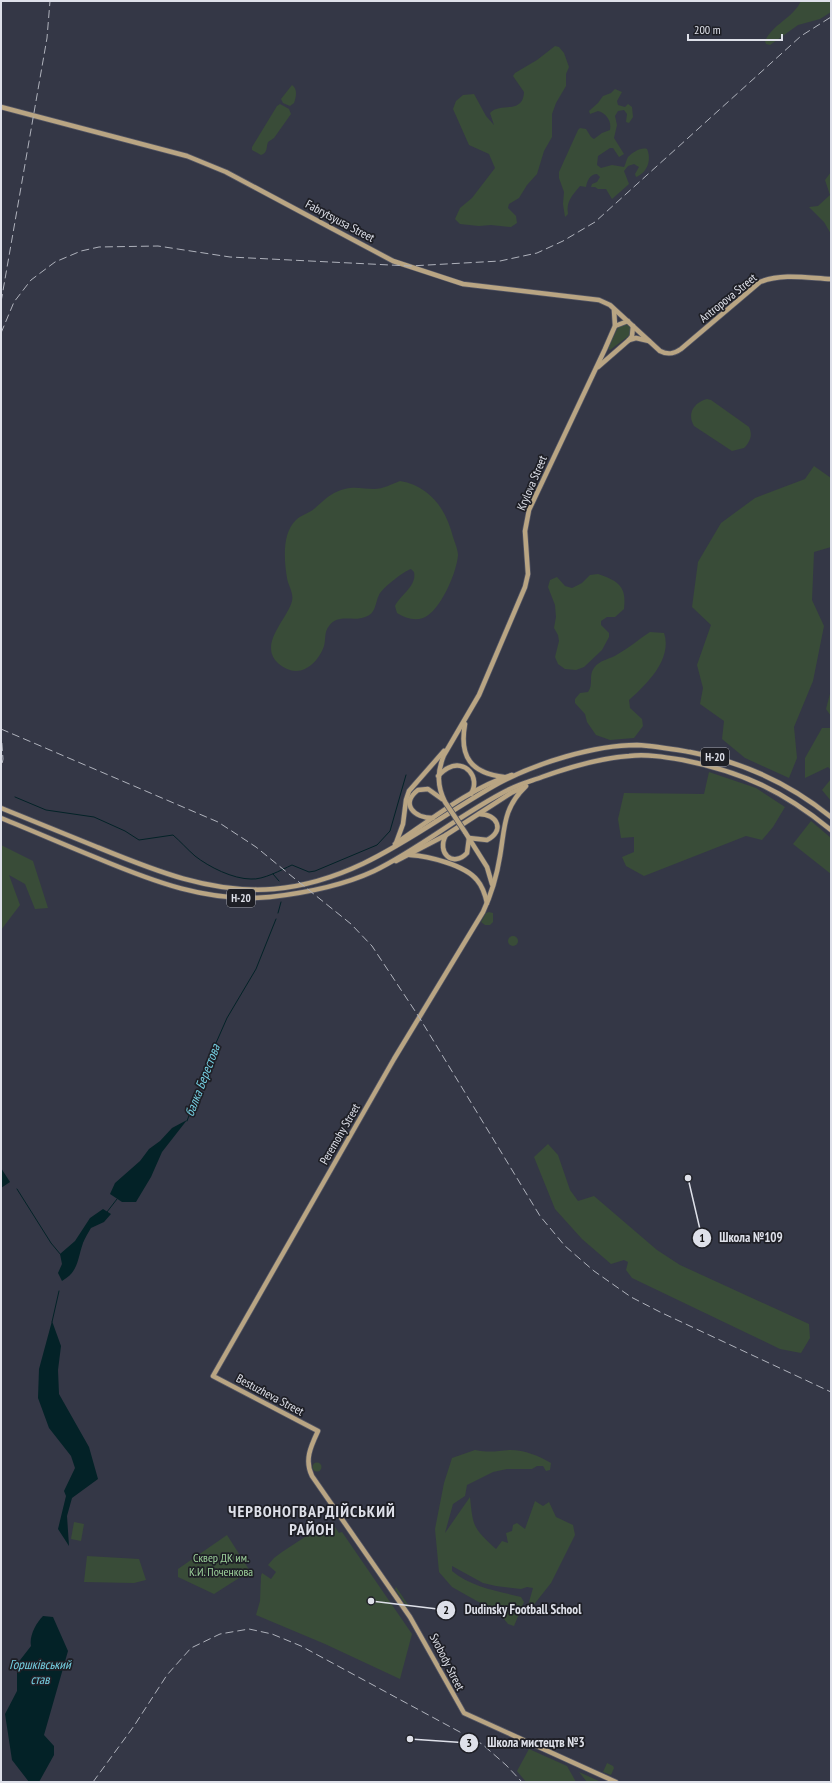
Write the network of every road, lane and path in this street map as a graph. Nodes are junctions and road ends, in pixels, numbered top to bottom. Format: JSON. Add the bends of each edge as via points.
{"nodes":[{"id":1,"x":1,"y":107,"type":"edge"},
{"id":2,"x":831,"y":279,"type":"edge"},
{"id":3,"x":614,"y":309,"type":"junction"},
{"id":4,"x":628,"y":321,"type":"junction"},
{"id":5,"x":615,"y":326,"type":"junction"},
{"id":6,"x":633,"y":326,"type":"junction"},
{"id":7,"x":630,"y":340,"type":"junction"},
{"id":8,"x":649,"y":341,"type":"junction"},
{"id":9,"x":605,"y":349,"type":"junction"},
{"id":10,"x":612,"y":355,"type":"junction"},
{"id":11,"x":597,"y":369,"type":"junction"},
{"id":12,"x":465,"y":722,"type":"junction"},
{"id":13,"x":451,"y":742,"type":"junction"},
{"id":14,"x":522,"y":772,"type":"junction"},
{"id":15,"x":438,"y":776,"type":"junction"},
{"id":16,"x":504,"y":777,"type":"junction"},
{"id":17,"x":534,"y":780,"type":"junction"},
{"id":18,"x":526,"y":786,"type":"junction"},
{"id":19,"x":471,"y":794,"type":"junction"},
{"id":20,"x":445,"y":802,"type":"junction"},
{"id":21,"x":1,"y":808,"type":"edge"},
{"id":22,"x":479,"y":814,"type":"junction"},
{"id":23,"x":831,"y":817,"type":"edge"},
{"id":24,"x":1,"y":818,"type":"edge"},
{"id":25,"x":433,"y":818,"type":"junction"},
{"id":26,"x":831,"y":830,"type":"edge"},
{"id":27,"x":446,"y":835,"type":"junction"},
{"id":28,"x":469,"y":838,"type":"junction"},
{"id":29,"x":395,"y":844,"type":"junction"},
{"id":30,"x":391,"y":850,"type":"junction"},
{"id":31,"x":408,"y":855,"type":"junction"},
{"id":32,"x":388,"y":863,"type":"junction"},
{"id":33,"x":199,"y":883,"type":"junction"},
{"id":34,"x":493,"y":886,"type":"junction"},
{"id":35,"x":197,"y":893,"type":"junction"},
{"id":36,"x":487,"y":904,"type":"junction"},
{"id":37,"x":213,"y":1376,"type":"joint"},
{"id":38,"x":318,"y":1431,"type":"joint"},
{"id":39,"x":616,"y":1782,"type":"edge"}],
"edges":[{"from":1,"to":3,"type":"main road","name":"Fabrytsyusa Street","via":[[186,156],[226,172],[393,261],[463,284],[599,300]]},
{"from":2,"to":8,"type":"main road","name":"Antropova Street","via":[[769,278],[753,287],[675,353],[666,354]]},
{"from":3,"to":4,"type":"main road","name":"Fabrytsyusa Street"},
{"from":3,"to":5,"type":"main road"},
{"from":4,"to":5,"type":"main road"},
{"from":4,"to":6,"type":"main road","name":"Fabrytsyusa Street"},
{"from":5,"to":9,"type":"main road"},
{"from":6,"to":7,"type":"main road"},
{"from":6,"to":8,"type":"main road","name":"Fabrytsyusa Street"},
{"from":7,"to":8,"type":"main road","via":[[636,338]]},
{"from":7,"to":10,"type":"main road"},
{"from":9,"to":10,"type":"main road"},
{"from":9,"to":11,"type":"main road"},
{"from":10,"to":11,"type":"main road"},
{"from":11,"to":12,"type":"main road","name":"Krylova Street","via":[[529,510],[525,531],[528,574],[525,587],[486,682]]},
{"from":12,"to":13,"type":"main road","name":"Krylova Street"},
{"from":12,"to":16,"type":"main road","via":[[463,746],[469,761],[483,772]]},
{"from":13,"to":15,"type":"main road","via":[[440,764]]},
{"from":13,"to":29,"type":"main road","via":[[409,791],[403,824]]},
{"from":14,"to":16,"type":"main road"},
{"from":14,"to":23,"type":"main road","number":"Н-20","via":[[560,758],[602,749],[636,745],[664,747],[752,769],[793,789]]},
{"from":14,"to":30,"type":"main road","number":"Н-20","via":[[479,795]]},
{"from":15,"to":19,"type":"main road","via":[[451,766],[466,768],[475,780]]},
{"from":15,"to":20,"type":"main road"},
{"from":16,"to":19,"type":"main road"},
{"from":17,"to":18,"type":"main road"},
{"from":17,"to":26,"type":"main road","number":"Н-20","via":[[566,768],[601,760],[644,756],[676,759],[711,766],[752,780],[797,804]]},
{"from":17,"to":32,"type":"main road","number":"Н-20","via":[[510,789]]},
{"from":18,"to":22,"type":"main road"},
{"from":18,"to":34,"type":"main road","name":"Peremohy Street","via":[[507,812]]},
{"from":19,"to":25,"type":"main road"},
{"from":20,"to":25,"type":"main road","via":[[428,789],[415,793],[411,801],[412,810],[418,816]]},
{"from":20,"to":28,"type":"main road","bridge":true},
{"from":21,"to":33,"type":"main road","number":"Н-20","via":[[134,863]]},
{"from":22,"to":27,"type":"main road"},
{"from":22,"to":28,"type":"main road","via":[[493,817],[497,824],[496,832],[486,840]]},
{"from":24,"to":35,"type":"main road","number":"Н-20","via":[[133,873]]},
{"from":25,"to":29,"type":"main road"},
{"from":27,"to":28,"type":"main road","via":[[442,848],[446,855],[454,859],[461,858],[467,853]]},
{"from":27,"to":31,"type":"main road"},
{"from":28,"to":34,"type":"main road","via":[[487,867]]},
{"from":29,"to":30,"type":"main road"},
{"from":30,"to":33,"type":"main road","number":"Н-20","via":[[334,875],[289,887],[255,889]]},
{"from":31,"to":32,"type":"main road"},
{"from":31,"to":36,"type":"main road","via":[[436,860],[471,874],[483,888]]},
{"from":32,"to":35,"type":"main road","number":"Н-20","via":[[348,881],[286,895],[250,898]]},
{"from":33,"to":35,"type":"main road"},
{"from":34,"to":36,"type":"main road","name":"Peremohy Street"},
{"from":36,"to":37,"type":"main road","name":"Peremohy Street","via":[[394,1059]]},
{"from":37,"to":38,"type":"main road","name":"Bestuzheva Street"},
{"from":38,"to":39,"type":"main road","name":"Svobody Street","via":[[308,1463],[316,1482],[420,1633],[450,1692],[464,1713]]}]}
